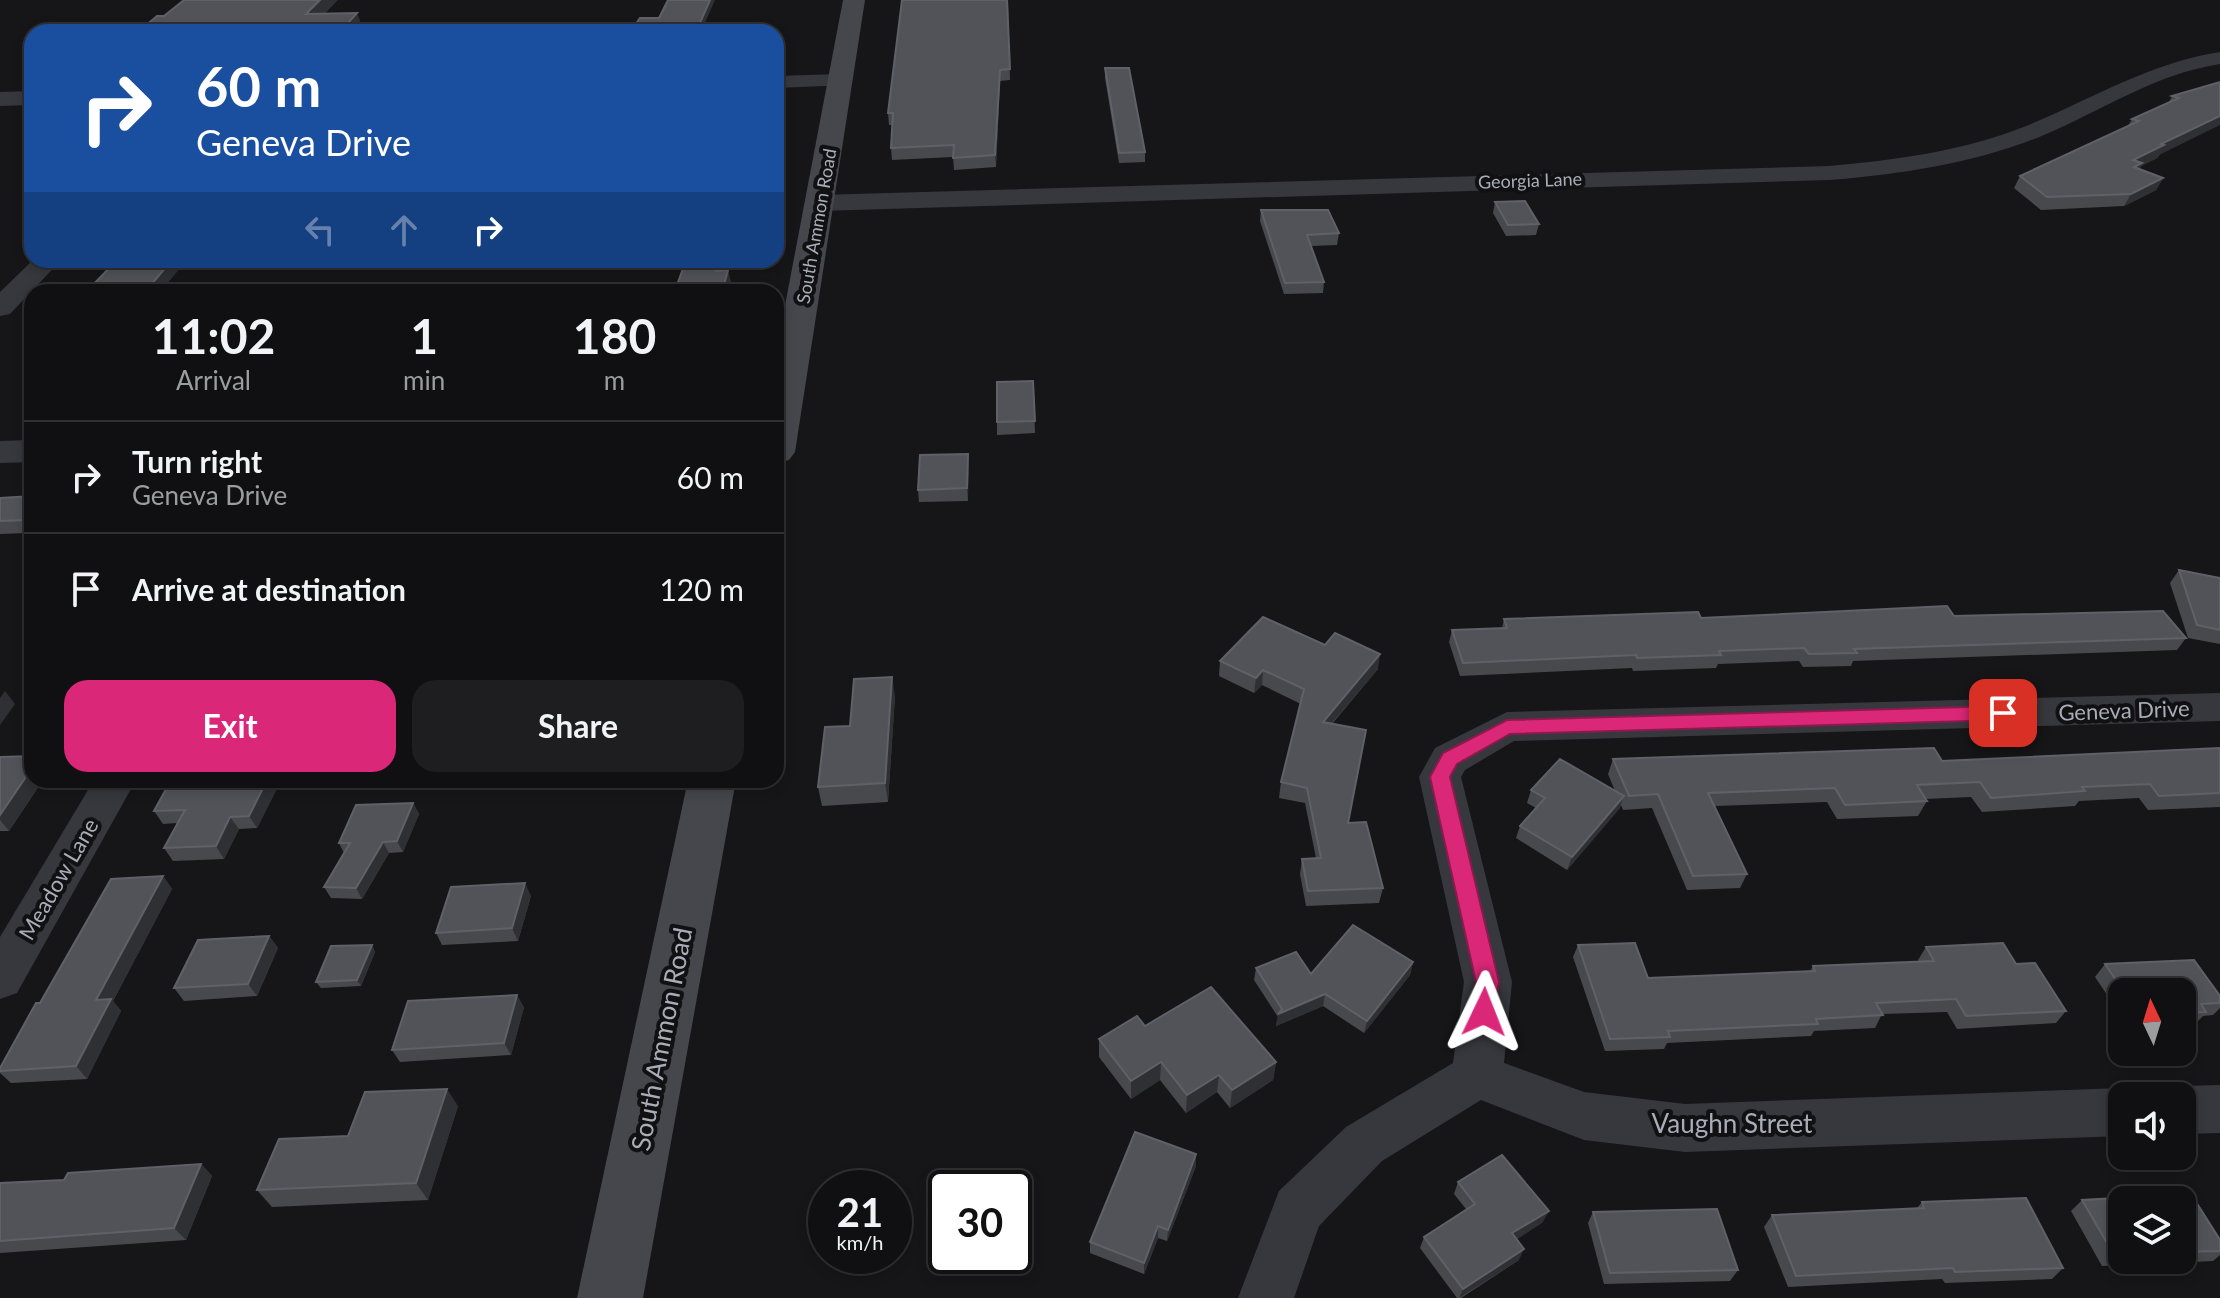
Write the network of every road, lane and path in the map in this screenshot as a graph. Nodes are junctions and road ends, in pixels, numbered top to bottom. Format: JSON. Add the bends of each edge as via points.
{"nodes":[{"id":1,"x":854,"y":0,"type":"edge"},
{"id":2,"x":2220,"y":58,"type":"edge"},
{"id":3,"x":841,"y":80,"type":"junction"},
{"id":4,"x":784,"y":82,"type":"edge"},
{"id":5,"x":24,"y":98,"type":"edge"},
{"id":6,"x":0,"y":99,"type":"edge"},
{"id":7,"x":820,"y":203,"type":"junction"},
{"id":8,"x":40,"y":268,"type":"edge"},
{"id":9,"x":24,"y":284,"type":"edge"},
{"id":10,"x":24,"y":284,"type":"edge"},
{"id":11,"x":0,"y":308,"type":"edge"},
{"id":12,"x":784,"y":400,"type":"edge"},
{"id":13,"x":24,"y":451,"type":"edge"},
{"id":14,"x":0,"y":452,"type":"edge"},
{"id":15,"x":2220,"y":707,"type":"edge"},
{"id":16,"x":110,"y":788,"type":"edge"},
{"id":17,"x":710,"y":788,"type":"edge"},
{"id":18,"x":0,"y":979,"type":"edge"},
{"id":19,"x":1477,"y":1076,"type":"junction"},
{"id":20,"x":2220,"y":1109,"type":"edge"},
{"id":21,"x":2196,"y":1110,"type":"edge"},
{"id":22,"x":2108,"y":1113,"type":"edge"},
{"id":23,"x":610,"y":1298,"type":"edge"},
{"id":24,"x":1266,"y":1298,"type":"edge"}],
"edges":[{"from":1,"to":3,"type":"main road","name":"South Ammon Road"},
{"from":2,"to":7,"type":"street","name":"Georgia Lane","via":[[2172,67],[1996,145],[1911,167]]},
{"from":3,"to":4,"type":"street"},
{"from":3,"to":7,"type":"main road","name":"South Ammon Road"},
{"from":5,"to":6,"type":"street"},
{"from":7,"to":12,"type":"main road","name":"South Ammon Road"},
{"from":8,"to":10,"type":"street"},
{"from":9,"to":11,"type":"street"},
{"from":13,"to":14,"type":"street"},
{"from":15,"to":19,"type":"street","name":"Geneva Drive","via":[[1507,727],[1450,759],[1440,777],[1488,982]]},
{"from":16,"to":18,"type":"street","name":"Meadow Lane"},
{"from":17,"to":23,"type":"main road","name":"South Ammon Road"},
{"from":19,"to":22,"type":"street","name":"Vaughn Street","via":[[1584,1116],[1685,1128]]},
{"from":19,"to":24,"type":"street","via":[[1364,1144],[1298,1210]]},
{"from":20,"to":21,"type":"street"}]}
